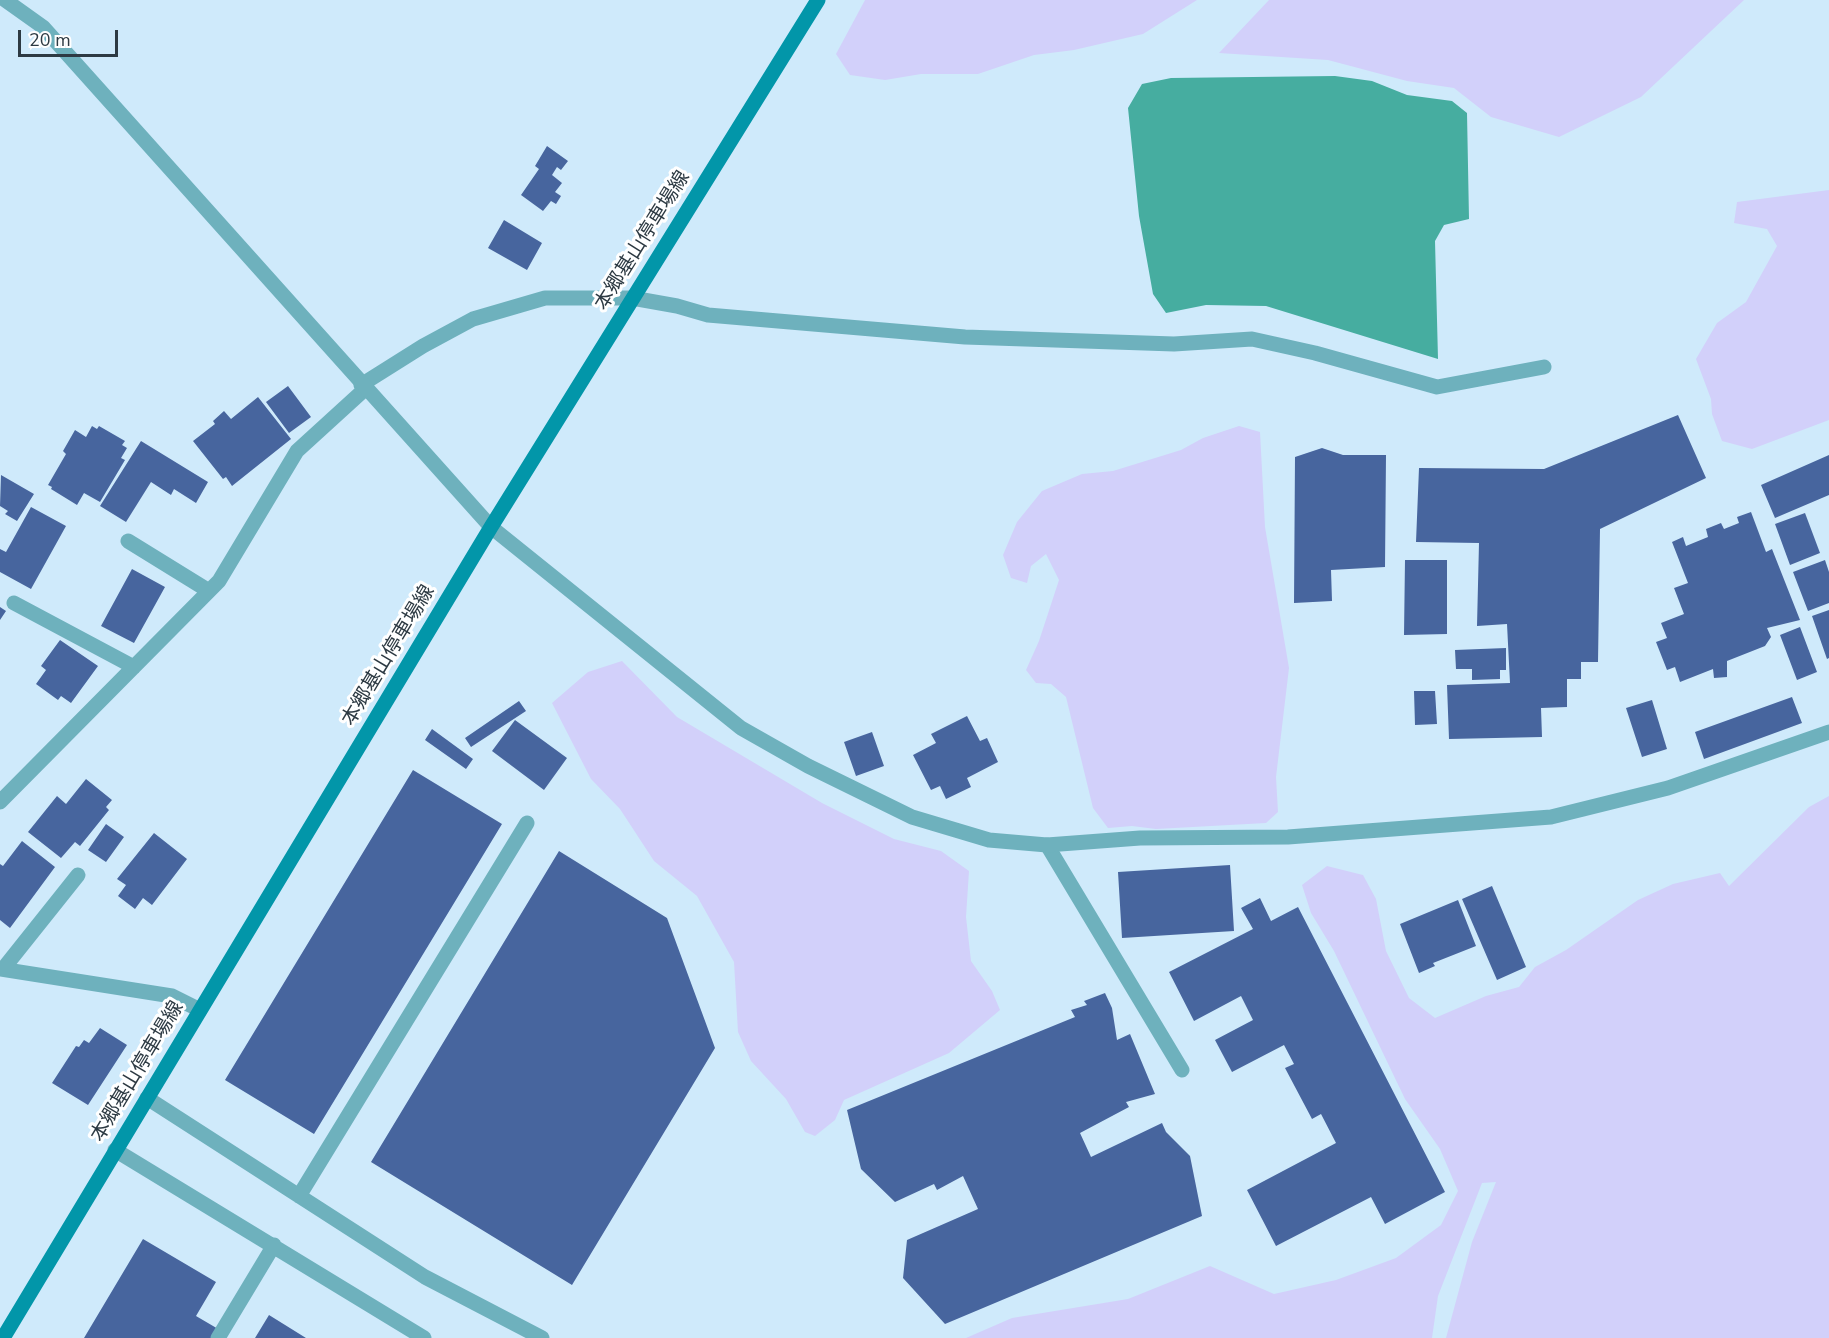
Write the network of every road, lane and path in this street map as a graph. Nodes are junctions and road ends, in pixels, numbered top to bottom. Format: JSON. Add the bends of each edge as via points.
{"nodes":[{"id":1,"x":5,"y":0,"type":"edge"},
{"id":2,"x":818,"y":0,"type":"edge"},
{"id":3,"x":632,"y":298,"type":"junction"},
{"id":4,"x":1544,"y":367,"type":"dead end"},
{"id":5,"x":363,"y":387,"type":"junction"},
{"id":6,"x":491,"y":527,"type":"junction"},
{"id":7,"x":128,"y":542,"type":"dead end"},
{"id":8,"x":209,"y":591,"type":"junction"},
{"id":9,"x":14,"y":603,"type":"dead end"},
{"id":10,"x":134,"y":667,"type":"junction"},
{"id":11,"x":1829,"y":732,"type":"edge"},
{"id":12,"x":0,"y":802,"type":"edge"},
{"id":13,"x":527,"y":823,"type":"dead end"},
{"id":14,"x":1047,"y":844,"type":"junction"},
{"id":15,"x":78,"y":875,"type":"dead end"},
{"id":16,"x":1,"y":969,"type":"edge"},
{"id":17,"x":200,"y":1010,"type":"junction"},
{"id":18,"x":1182,"y":1070,"type":"dead end"},
{"id":19,"x":147,"y":1098,"type":"junction"},
{"id":20,"x":116,"y":1150,"type":"junction"},
{"id":21,"x":299,"y":1196,"type":"junction"},
{"id":22,"x":274,"y":1245,"type":"junction"},
{"id":23,"x":3,"y":1338,"type":"edge"},
{"id":24,"x":218,"y":1338,"type":"edge"},
{"id":25,"x":424,"y":1338,"type":"edge"},
{"id":26,"x":542,"y":1338,"type":"edge"}],
"edges":[{"from":1,"to":5,"type":"street","via":[[43,27]]},
{"from":2,"to":3,"type":"main road","name":"本郷基山停車場線"},
{"from":3,"to":4,"type":"street","via":[[708,315],[965,337],[1174,344],[1252,339],[1437,387]]},
{"from":3,"to":5,"type":"street","via":[[545,298],[473,319],[423,346]]},
{"from":3,"to":6,"type":"main road","name":"本郷基山停車場線"},
{"from":5,"to":6,"type":"street"},
{"from":5,"to":8,"type":"street","via":[[297,451],[219,581]]},
{"from":6,"to":14,"type":"street","via":[[741,728],[912,817],[989,840]]},
{"from":6,"to":17,"type":"main road","name":"本郷基山停車場線"},
{"from":7,"to":8,"type":"street"},
{"from":8,"to":10,"type":"street"},
{"from":9,"to":10,"type":"street"},
{"from":10,"to":12,"type":"street"},
{"from":11,"to":14,"type":"street","via":[[1668,788],[1551,817],[1288,837],[1140,838]]},
{"from":13,"to":21,"type":"street"},
{"from":14,"to":18,"type":"street"},
{"from":15,"to":16,"type":"street"},
{"from":16,"to":17,"type":"street","via":[[172,996]]},
{"from":17,"to":19,"type":"main road","name":"本郷基山停車場線"},
{"from":19,"to":20,"type":"main road","name":"本郷基山停車場線"},
{"from":19,"to":21,"type":"street"},
{"from":20,"to":22,"type":"street"},
{"from":20,"to":23,"type":"main road","name":"本郷基山停車場線"},
{"from":21,"to":26,"type":"street","via":[[425,1277]]},
{"from":22,"to":24,"type":"street"},
{"from":22,"to":25,"type":"street"}]}
